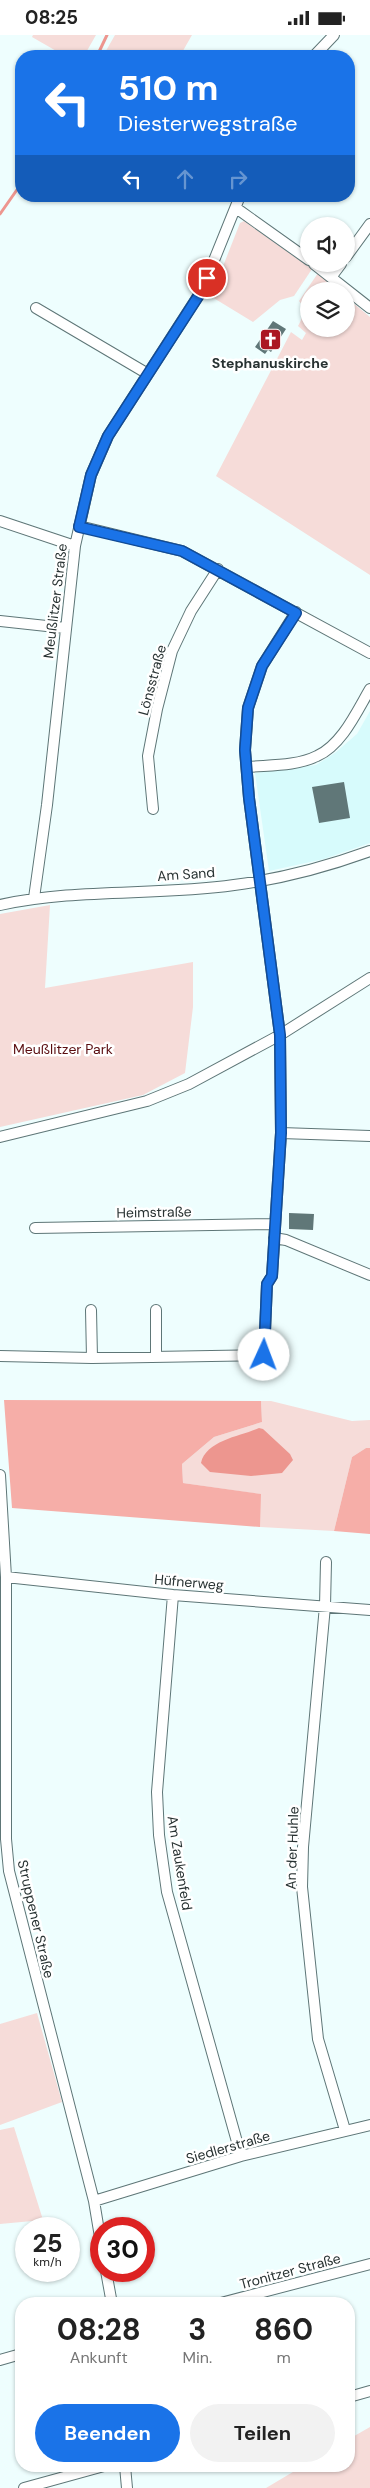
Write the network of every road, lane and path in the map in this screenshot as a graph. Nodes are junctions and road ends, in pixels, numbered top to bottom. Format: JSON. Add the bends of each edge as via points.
{"nodes":[{"id":1,"x":334,"y":35,"type":"edge"},
{"id":2,"x":320,"y":50,"type":"edge"},
{"id":3,"x":238,"y":202,"type":"edge"},
{"id":4,"x":236,"y":208,"type":"junction"},
{"id":5,"x":370,"y":224,"type":"edge"},
{"id":6,"x":355,"y":245,"type":"edge"},
{"id":7,"x":300,"y":254,"type":"edge"},
{"id":8,"x":326,"y":272,"type":"edge"},
{"id":9,"x":335,"y":272,"type":"edge"},
{"id":10,"x":332,"y":276,"type":"junction"},
{"id":11,"x":36,"y":308,"type":"dead end"},
{"id":12,"x":370,"y":308,"type":"edge"},
{"id":13,"x":148,"y":373,"type":"junction"},
{"id":14,"x":0,"y":521,"type":"edge"},
{"id":15,"x":79,"y":527,"type":"junction"},
{"id":16,"x":75,"y":546,"type":"junction"},
{"id":17,"x":218,"y":569,"type":"junction"},
{"id":18,"x":296,"y":613,"type":"junction"},
{"id":19,"x":0,"y":621,"type":"edge"},
{"id":20,"x":65,"y":628,"type":"junction"},
{"id":21,"x":370,"y":653,"type":"edge"},
{"id":22,"x":370,"y":689,"type":"edge"},
{"id":23,"x":248,"y":767,"type":"junction"},
{"id":24,"x":153,"y":809,"type":"dead end"},
{"id":25,"x":370,"y":851,"type":"edge"},
{"id":26,"x":261,"y":880,"type":"junction"},
{"id":27,"x":34,"y":898,"type":"junction"},
{"id":28,"x":0,"y":905,"type":"edge"},
{"id":29,"x":370,"y":978,"type":"edge"},
{"id":30,"x":280,"y":1035,"type":"junction"},
{"id":31,"x":281,"y":1133,"type":"junction"},
{"id":32,"x":370,"y":1136,"type":"edge"},
{"id":33,"x":0,"y":1137,"type":"edge"},
{"id":34,"x":274,"y":1224,"type":"junction"},
{"id":35,"x":34,"y":1228,"type":"dead end"},
{"id":36,"x":274,"y":1238,"type":"junction"},
{"id":37,"x":370,"y":1275,"type":"edge"},
{"id":38,"x":91,"y":1310,"type":"dead end"},
{"id":39,"x":156,"y":1310,"type":"dead end"},
{"id":40,"x":0,"y":1356,"type":"edge"},
{"id":41,"x":156,"y":1357,"type":"junction"},
{"id":42,"x":92,"y":1358,"type":"junction"},
{"id":43,"x":0,"y":1475,"type":"edge"},
{"id":44,"x":326,"y":1562,"type":"dead end"},
{"id":45,"x":6,"y":1577,"type":"junction"},
{"id":46,"x":173,"y":1595,"type":"junction"},
{"id":47,"x":325,"y":1606,"type":"junction"},
{"id":48,"x":370,"y":1610,"type":"edge"},
{"id":49,"x":370,"y":2125,"type":"edge"},
{"id":50,"x":344,"y":2130,"type":"junction"},
{"id":51,"x":241,"y":2156,"type":"junction"},
{"id":52,"x":94,"y":2201,"type":"junction"},
{"id":53,"x":97,"y":2217,"type":"edge"},
{"id":54,"x":370,"y":2264,"type":"edge"},
{"id":55,"x":108,"y":2282,"type":"edge"},
{"id":56,"x":111,"y":2297,"type":"edge"},
{"id":57,"x":244,"y":2297,"type":"edge"},
{"id":58,"x":15,"y":2356,"type":"edge"},
{"id":59,"x":0,"y":2360,"type":"edge"},
{"id":60,"x":370,"y":2391,"type":"edge"},
{"id":61,"x":355,"y":2395,"type":"edge"},
{"id":62,"x":82,"y":2472,"type":"edge"},
{"id":63,"x":126,"y":2472,"type":"edge"},
{"id":64,"x":24,"y":2488,"type":"edge"},
{"id":65,"x":127,"y":2488,"type":"edge"}],
"edges":[{"from":1,"to":2,"type":"street"},
{"from":3,"to":4,"type":"street","name":"Meußlitzer Straße"},
{"from":4,"to":7,"type":"street"},
{"from":4,"to":13,"type":"street","name":"Meußlitzer Straße","via":[[201,292]]},
{"from":5,"to":6,"type":"street"},
{"from":8,"to":10,"type":"street"},
{"from":9,"to":10,"type":"street"},
{"from":10,"to":12,"type":"street"},
{"from":11,"to":13,"type":"street"},
{"from":13,"to":15,"type":"street","name":"Meußlitzer Straße","via":[[108,436],[91,475]]},
{"from":14,"to":16,"type":"street"},
{"from":15,"to":16,"type":"street","name":"Meußlitzer Straße"},
{"from":15,"to":17,"type":"street","via":[[182,551]]},
{"from":16,"to":20,"type":"street","name":"Meußlitzer Straße"},
{"from":17,"to":18,"type":"street"},
{"from":17,"to":24,"type":"street","name":"Lönsstraße","via":[[191,611],[172,651],[148,756]]},
{"from":18,"to":21,"type":"street"},
{"from":18,"to":23,"type":"street","via":[[262,666],[248,708],[245,750]]},
{"from":19,"to":20,"type":"street"},
{"from":20,"to":27,"type":"street","name":"Meußlitzer Straße"},
{"from":22,"to":23,"type":"street","via":[[344,732],[318,756],[298,762]]},
{"from":23,"to":26,"type":"street","via":[[249,798]]},
{"from":25,"to":26,"type":"street","name":"Am Sand","via":[[322,868]]},
{"from":26,"to":27,"type":"street","name":"Am Sand","via":[[233,885]]},
{"from":26,"to":30,"type":"street"},
{"from":27,"to":28,"type":"street","name":"Am Sand"},
{"from":29,"to":30,"type":"street"},
{"from":30,"to":31,"type":"street"},
{"from":30,"to":33,"type":"street","via":[[163,1095]]},
{"from":31,"to":32,"type":"street"},
{"from":31,"to":34,"type":"street"},
{"from":34,"to":35,"type":"street","name":"Heimstraße"},
{"from":34,"to":36,"type":"street"},
{"from":36,"to":37,"type":"street"},
{"from":36,"to":41,"type":"street","via":[[272,1276],[267,1284],[264,1355]]},
{"from":38,"to":42,"type":"street"},
{"from":39,"to":41,"type":"street"},
{"from":40,"to":42,"type":"street"},
{"from":41,"to":42,"type":"street"},
{"from":43,"to":45,"type":"street","name":"Struppener Straße"},
{"from":44,"to":47,"type":"street","name":"An der Huhle"},
{"from":45,"to":46,"type":"street","name":"Hüfnerweg"},
{"from":45,"to":52,"type":"street","name":"Struppener Straße","via":[[6,1839],[9,1871]]},
{"from":46,"to":47,"type":"street","name":"Hüfnerweg"},
{"from":46,"to":51,"type":"street","name":"Am Zaukenfeld","via":[[157,1792],[159,1835],[168,1891]]},
{"from":47,"to":48,"type":"street","name":"Hüfnerweg"},
{"from":47,"to":50,"type":"street","name":"An der Huhle","via":[[302,1887],[318,2039]]},
{"from":49,"to":50,"type":"street","name":"Siedlerstraße"},
{"from":50,"to":51,"type":"street","name":"Siedlerstraße"},
{"from":51,"to":52,"type":"street","name":"Siedlerstraße"},
{"from":52,"to":53,"type":"street","name":"Struppener Straße"},
{"from":54,"to":57,"type":"street","name":"Tronitzer Straße"},
{"from":55,"to":56,"type":"street"},
{"from":58,"to":59,"type":"street"},
{"from":60,"to":61,"type":"street"},
{"from":62,"to":64,"type":"street"},
{"from":63,"to":65,"type":"street"}]}
